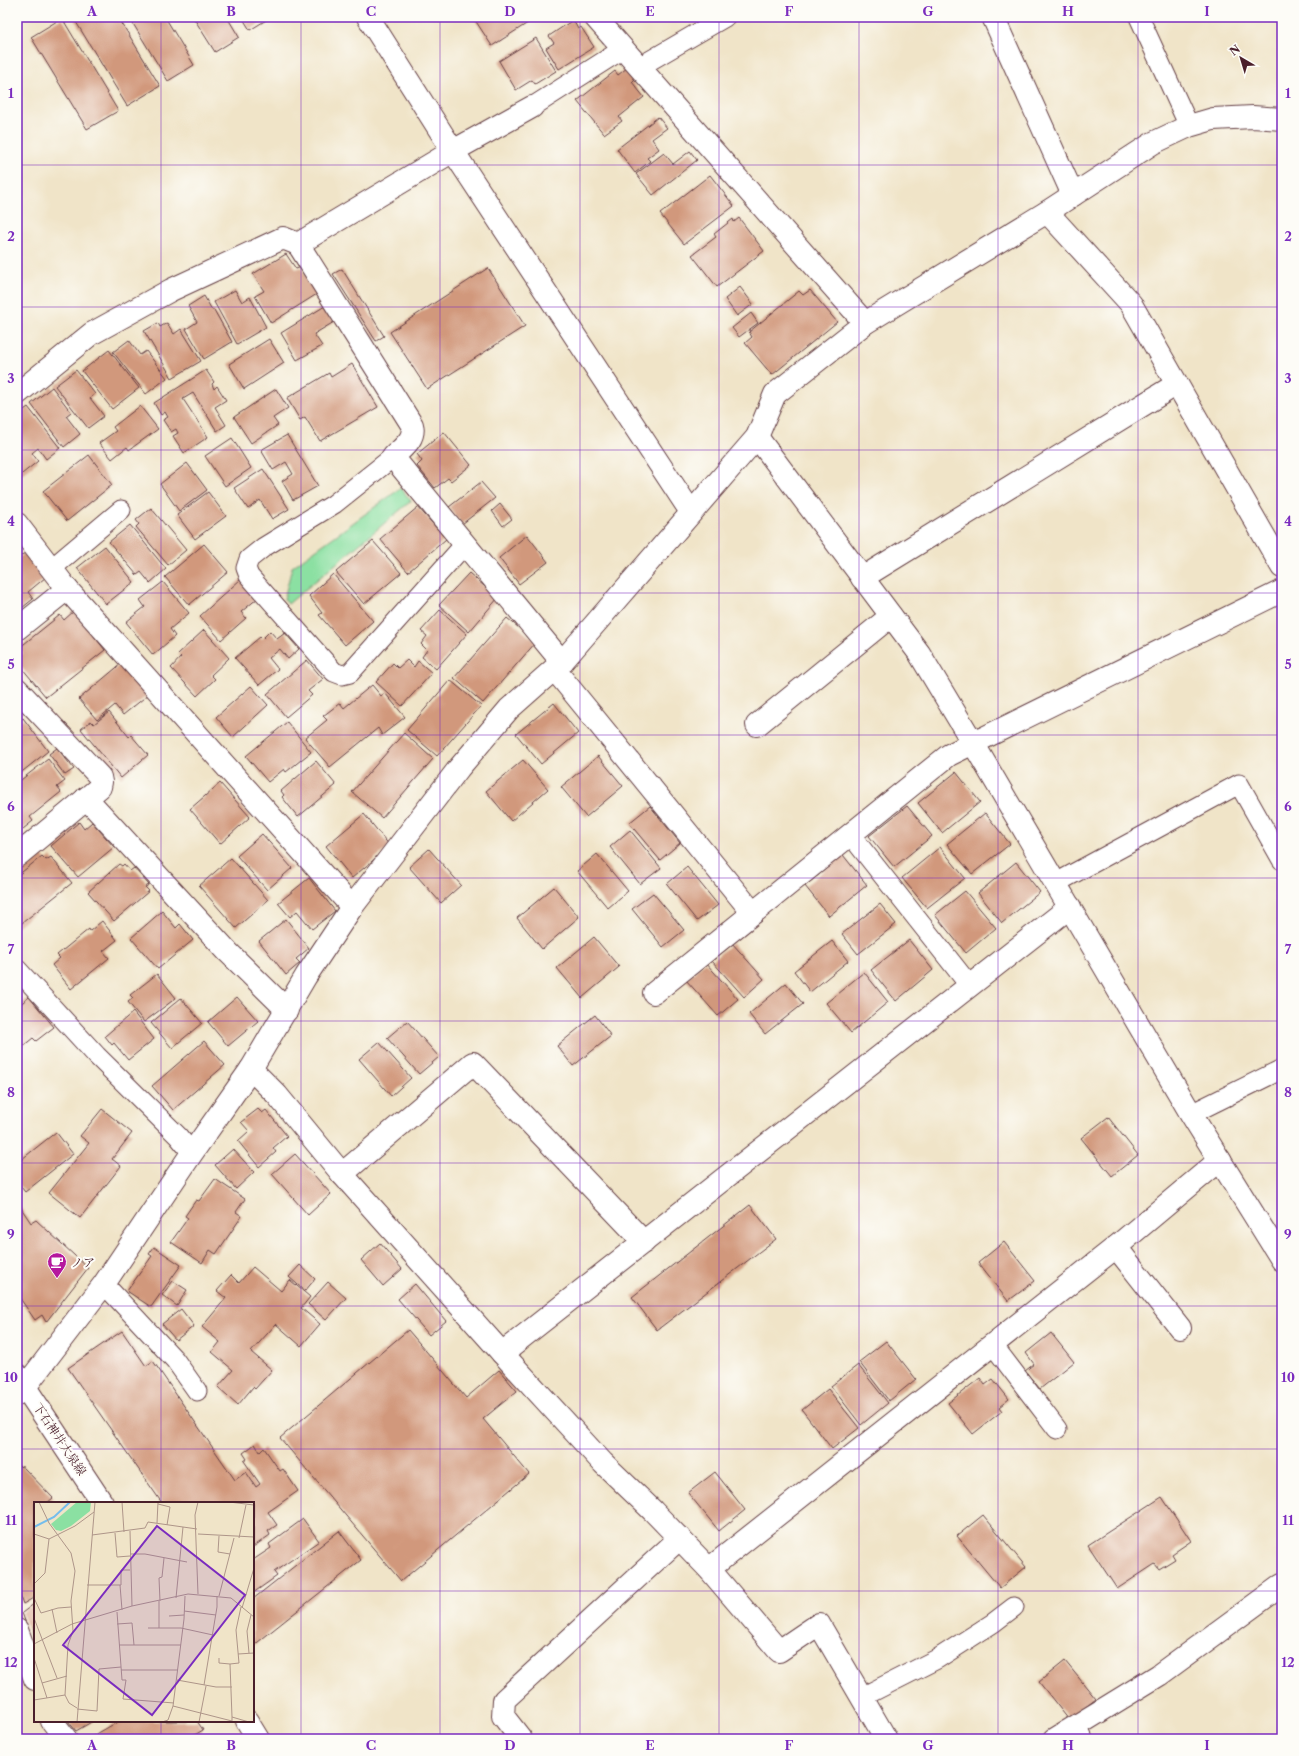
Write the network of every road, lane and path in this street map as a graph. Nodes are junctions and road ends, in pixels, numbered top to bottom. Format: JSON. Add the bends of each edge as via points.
{"nodes":[{"id":1,"x":368,"y":17,"type":"edge"},
{"id":2,"x":595,"y":17,"type":"edge"},
{"id":3,"x":725,"y":17,"type":"edge"},
{"id":4,"x":993,"y":17,"type":"edge"},
{"id":5,"x":1139,"y":17,"type":"edge"},
{"id":6,"x":623,"y":49,"type":"junction"},
{"id":7,"x":640,"y":67,"type":"junction"},
{"id":8,"x":532,"y":108,"type":"joint"},
{"id":9,"x":1282,"y":119,"type":"edge"},
{"id":10,"x":1189,"y":126,"type":"junction"},
{"id":11,"x":453,"y":151,"type":"junction"},
{"id":12,"x":1073,"y":195,"type":"junction"},
{"id":13,"x":1047,"y":212,"type":"junction"},
{"id":14,"x":298,"y":244,"type":"junction"},
{"id":15,"x":865,"y":323,"type":"junction"},
{"id":16,"x":1177,"y":384,"type":"junction"},
{"id":17,"x":17,"y":394,"type":"edge"},
{"id":18,"x":757,"y":437,"type":"junction"},
{"id":19,"x":393,"y":457,"type":"junction"},
{"id":20,"x":121,"y":510,"type":"dead end"},
{"id":21,"x":691,"y":512,"type":"junction"},
{"id":22,"x":17,"y":524,"type":"edge"},
{"id":23,"x":465,"y":544,"type":"junction"},
{"id":24,"x":1282,"y":567,"type":"edge"},
{"id":25,"x":51,"y":569,"type":"junction"},
{"id":26,"x":862,"y":578,"type":"junction"},
{"id":27,"x":67,"y":589,"type":"junction"},
{"id":28,"x":1282,"y":591,"type":"edge"},
{"id":29,"x":891,"y":616,"type":"junction"},
{"id":30,"x":17,"y":630,"type":"edge"},
{"id":31,"x":559,"y":666,"type":"junction"},
{"id":32,"x":17,"y":689,"type":"edge"},
{"id":33,"x":757,"y":725,"type":"dead end"},
{"id":34,"x":973,"y":743,"type":"junction"},
{"id":35,"x":86,"y":798,"type":"junction"},
{"id":36,"x":850,"y":834,"type":"junction"},
{"id":37,"x":17,"y":856,"type":"edge"},
{"id":38,"x":1282,"y":860,"type":"edge"},
{"id":39,"x":1056,"y":883,"type":"junction"},
{"id":40,"x":352,"y":907,"type":"junction"},
{"id":41,"x":1070,"y":907,"type":"junction"},
{"id":42,"x":753,"y":913,"type":"junction"},
{"id":43,"x":17,"y":969,"type":"edge"},
{"id":44,"x":970,"y":986,"type":"junction"},
{"id":45,"x":654,"y":993,"type":"dead end"},
{"id":46,"x":287,"y":1010,"type":"junction"},
{"id":47,"x":251,"y":1069,"type":"junction"},
{"id":48,"x":1282,"y":1069,"type":"edge"},
{"id":49,"x":1191,"y":1114,"type":"junction"},
{"id":50,"x":192,"y":1153,"type":"junction"},
{"id":51,"x":1220,"y":1160,"type":"junction"},
{"id":52,"x":342,"y":1174,"type":"junction"},
{"id":53,"x":644,"y":1242,"type":"junction"},
{"id":54,"x":1116,"y":1247,"type":"junction"},
{"id":55,"x":1282,"y":1258,"type":"edge"},
{"id":56,"x":104,"y":1284,"type":"junction"},
{"id":57,"x":1180,"y":1328,"type":"dead end"},
{"id":58,"x":993,"y":1345,"type":"junction"},
{"id":59,"x":502,"y":1353,"type":"junction"},
{"id":60,"x":20,"y":1385,"type":"edge"},
{"id":61,"x":197,"y":1391,"type":"dead end"},
{"id":62,"x":1057,"y":1429,"type":"dead end"},
{"id":63,"x":101,"y":1502,"type":"edge"},
{"id":64,"x":680,"y":1538,"type":"junction"},
{"id":65,"x":709,"y":1569,"type":"junction"},
{"id":66,"x":1282,"y":1585,"type":"edge"},
{"id":67,"x":1014,"y":1607,"type":"dead end"},
{"id":68,"x":17,"y":1630,"type":"edge"},
{"id":69,"x":34,"y":1676,"type":"edge"},
{"id":70,"x":862,"y":1697,"type":"junction"},
{"id":71,"x":53,"y":1722,"type":"edge"},
{"id":72,"x":248,"y":1722,"type":"edge"},
{"id":73,"x":1080,"y":1733,"type":"edge"},
{"id":74,"x":66,"y":1739,"type":"edge"},
{"id":75,"x":258,"y":1739,"type":"edge"},
{"id":76,"x":521,"y":1739,"type":"edge"},
{"id":77,"x":886,"y":1739,"type":"edge"},
{"id":78,"x":1055,"y":1739,"type":"edge"}],
"edges":[{"from":1,"to":11,"type":"street"},
{"from":2,"to":6,"type":"street"},
{"from":3,"to":7,"type":"lane"},
{"from":4,"to":12,"type":"street"},
{"from":5,"to":10,"type":"lane"},
{"from":6,"to":7,"type":"street"},
{"from":6,"to":8,"type":"lane"},
{"from":7,"to":15,"type":"street"},
{"from":8,"to":11,"type":"street"},
{"from":9,"to":10,"type":"street","via":[[1213,119]]},
{"from":10,"to":12,"type":"street","via":[[1153,143]]},
{"from":11,"to":14,"type":"street"},
{"from":11,"to":21,"type":"street"},
{"from":12,"to":13,"type":"street"},
{"from":13,"to":15,"type":"street"},
{"from":13,"to":16,"type":"street","via":[[1131,304]]},
{"from":14,"to":17,"type":"street","via":[[283,238],[171,290],[91,334]]},
{"from":14,"to":19,"type":"street","via":[[412,425],[414,432],[411,438]]},
{"from":15,"to":18,"type":"street","via":[[775,394]]},
{"from":16,"to":24,"type":"street"},
{"from":16,"to":26,"type":"street"},
{"from":18,"to":21,"type":"street"},
{"from":18,"to":26,"type":"street"},
{"from":19,"to":23,"type":"street"},
{"from":19,"to":23,"type":"lane","via":[[334,504],[249,559],[246,568],[249,576],[334,672],[342,675],[350,673]]},
{"from":20,"to":25,"type":"lane"},
{"from":21,"to":31,"type":"street"},
{"from":22,"to":25,"type":"street"},
{"from":23,"to":31,"type":"street"},
{"from":25,"to":27,"type":"street"},
{"from":26,"to":29,"type":"street"},
{"from":27,"to":30,"type":"street"},
{"from":27,"to":40,"type":"street"},
{"from":28,"to":34,"type":"street"},
{"from":29,"to":33,"type":"street"},
{"from":29,"to":34,"type":"street","via":[[919,653]]},
{"from":31,"to":40,"type":"street","via":[[509,709],[459,768]]},
{"from":31,"to":42,"type":"street"},
{"from":32,"to":35,"type":"street","via":[[100,777],[100,787]]},
{"from":34,"to":36,"type":"street","via":[[949,755]]},
{"from":34,"to":39,"type":"street"},
{"from":35,"to":37,"type":"street"},
{"from":35,"to":46,"type":"street","via":[[228,952]]},
{"from":36,"to":42,"type":"street"},
{"from":36,"to":44,"type":"lane"},
{"from":38,"to":39,"type":"lane","via":[[1239,784]]},
{"from":39,"to":41,"type":"street"},
{"from":40,"to":46,"type":"street","via":[[306,976]]},
{"from":41,"to":44,"type":"street"},
{"from":41,"to":49,"type":"street"},
{"from":42,"to":45,"type":"street"},
{"from":43,"to":50,"type":"lane"},
{"from":44,"to":53,"type":"street"},
{"from":46,"to":47,"type":"street"},
{"from":47,"to":50,"type":"street"},
{"from":47,"to":52,"type":"street","via":[[277,1095]]},
{"from":48,"to":49,"type":"lane"},
{"from":49,"to":51,"type":"street"},
{"from":50,"to":56,"type":"street"},
{"from":51,"to":54,"type":"street"},
{"from":51,"to":55,"type":"street"},
{"from":52,"to":53,"type":"street","via":[[473,1063]]},
{"from":52,"to":59,"type":"street"},
{"from":53,"to":59,"type":"street"},
{"from":54,"to":57,"type":"street"},
{"from":54,"to":58,"type":"street"},
{"from":56,"to":60,"type":"street"},
{"from":56,"to":61,"type":"lane","via":[[175,1360]]},
{"from":58,"to":62,"type":"lane"},
{"from":58,"to":65,"type":"street"},
{"from":59,"to":64,"type":"street","via":[[603,1463]]},
{"from":60,"to":63,"type":"street","name":"下石神井大泉線"},
{"from":64,"to":65,"type":"street"},
{"from":64,"to":76,"type":"street","via":[[504,1700],[503,1716]]},
{"from":65,"to":70,"type":"street","via":[[779,1651],[819,1624]]},
{"from":66,"to":73,"type":"street"},
{"from":67,"to":70,"type":"lane","via":[[937,1659]]},
{"from":68,"to":69,"type":"street"},
{"from":70,"to":77,"type":"street"},
{"from":71,"to":74,"type":"street"},
{"from":72,"to":75,"type":"street"},
{"from":73,"to":78,"type":"street"}]}
